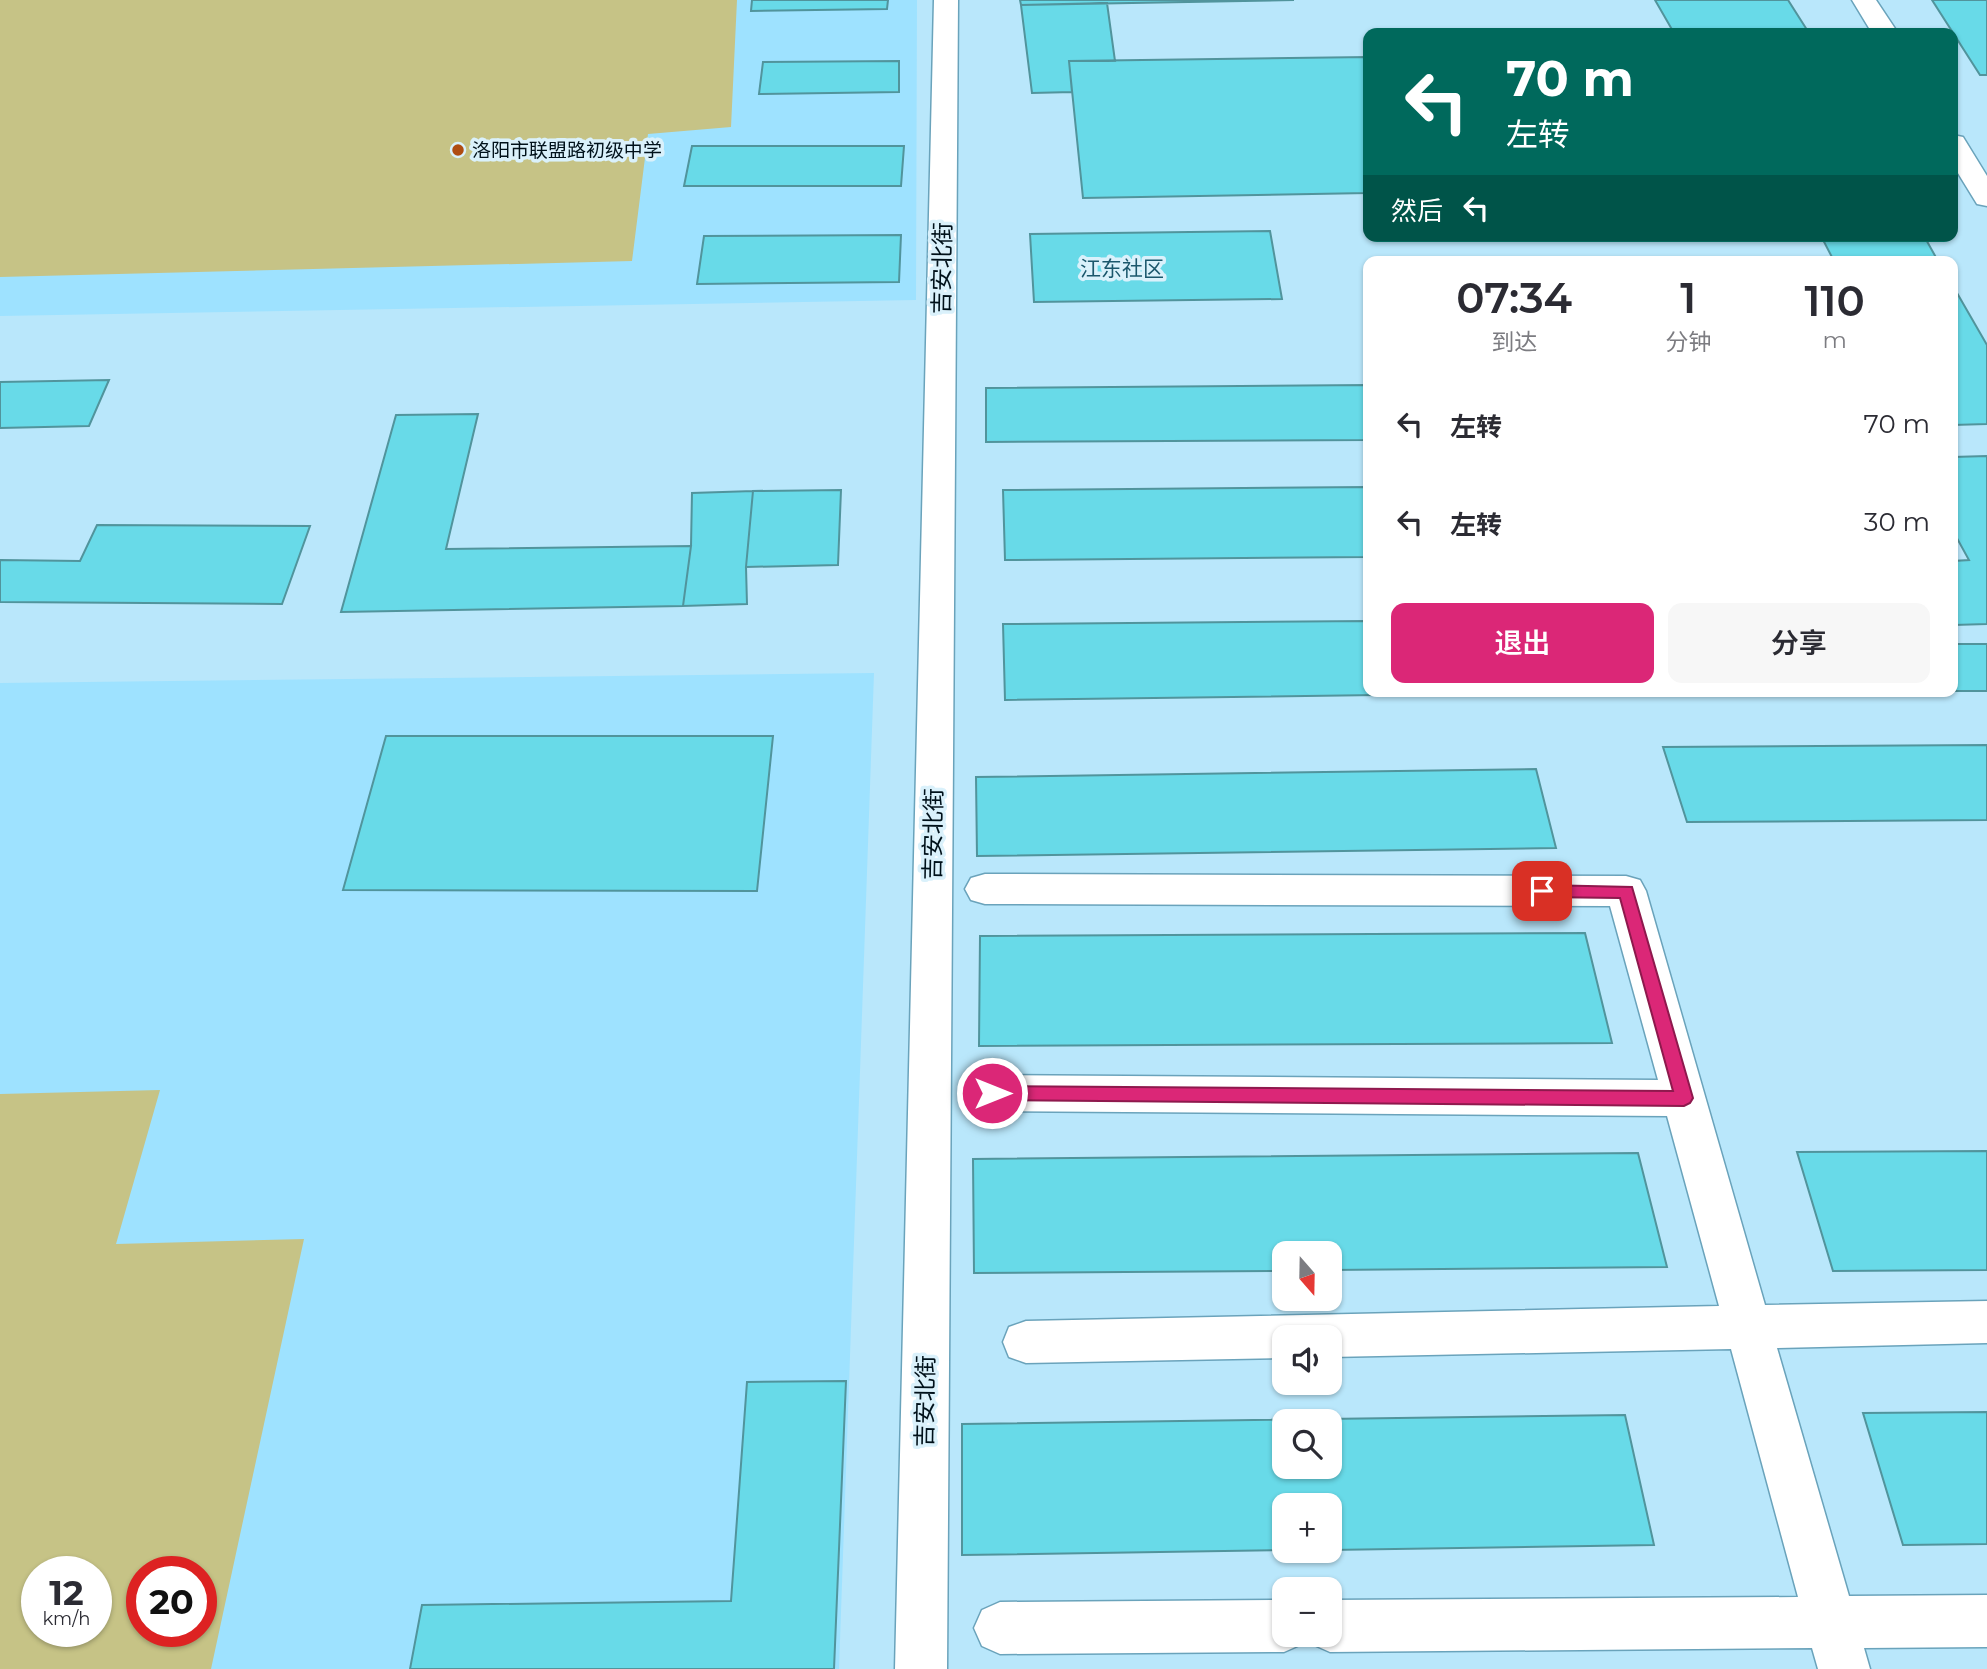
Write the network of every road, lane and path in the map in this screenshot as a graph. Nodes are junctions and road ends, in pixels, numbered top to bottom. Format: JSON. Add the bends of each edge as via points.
{"nodes":[{"id":1,"x":946,"y":0,"type":"edge"},
{"id":2,"x":1864,"y":0,"type":"edge"},
{"id":3,"x":1882,"y":28,"type":"edge"},
{"id":4,"x":1958,"y":152,"type":"edge"},
{"id":5,"x":1987,"y":198,"type":"edge"},
{"id":6,"x":985,"y":889,"type":"dead end"},
{"id":7,"x":992,"y":1093,"type":"dead end"},
{"id":8,"x":1684,"y":1098,"type":"junction"},
{"id":9,"x":1987,"y":1322,"type":"edge"},
{"id":10,"x":1749,"y":1327,"type":"junction"},
{"id":11,"x":1026,"y":1342,"type":"dead end"},
{"id":12,"x":1987,"y":1621,"type":"edge"},
{"id":13,"x":1272,"y":1626,"type":"edge"},
{"id":14,"x":1342,"y":1626,"type":"edge"},
{"id":15,"x":1000,"y":1628,"type":"dead end"},
{"id":16,"x":1837,"y":1646,"type":"edge"},
{"id":17,"x":921,"y":1669,"type":"edge"}],
"edges":[{"from":1,"to":17,"type":"street","name":"吉安北街"},
{"from":2,"to":3,"type":"street"},
{"from":4,"to":5,"type":"street"},
{"from":6,"to":8,"type":"street","via":[[1626,891]]},
{"from":7,"to":8,"type":"street"},
{"from":8,"to":10,"type":"street"},
{"from":9,"to":10,"type":"street"},
{"from":10,"to":11,"type":"street"},
{"from":10,"to":16,"type":"street"},
{"from":12,"to":16,"type":"street"},
{"from":13,"to":15,"type":"street"},
{"from":14,"to":16,"type":"street"}]}
